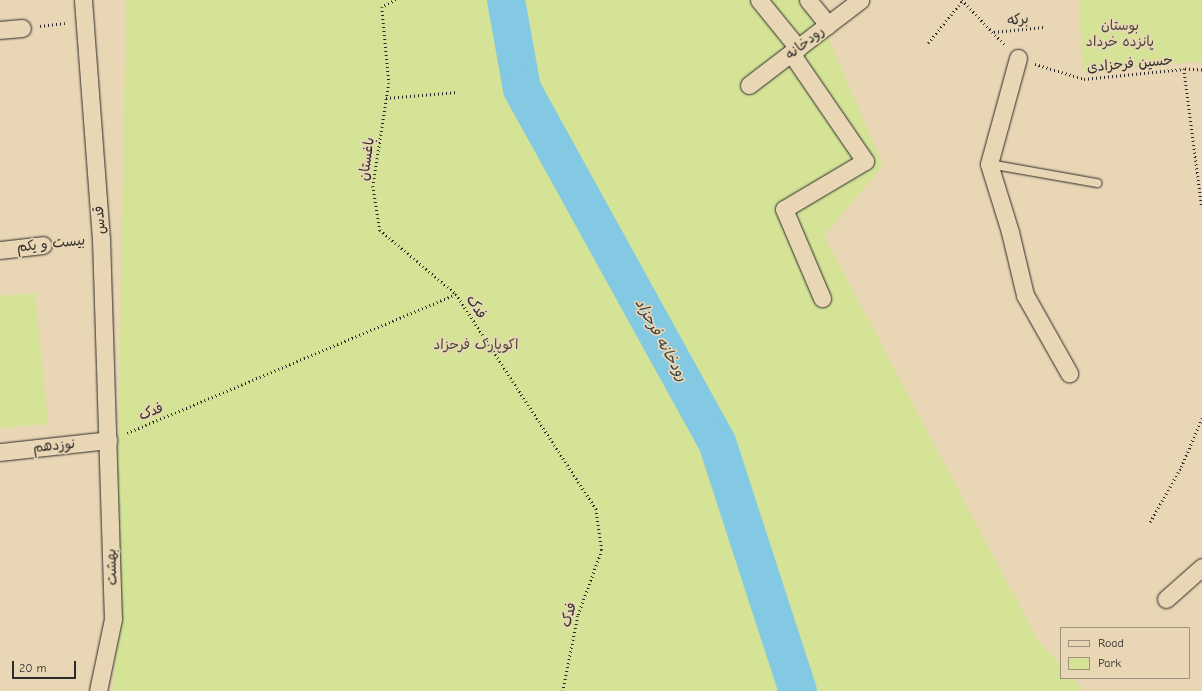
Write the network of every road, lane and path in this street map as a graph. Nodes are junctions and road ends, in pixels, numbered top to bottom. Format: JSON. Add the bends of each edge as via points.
{"nodes":[{"id":1,"x":83,"y":0,"type":"edge"},
{"id":2,"x":396,"y":0,"type":"edge"},
{"id":3,"x":759,"y":0,"type":"edge"},
{"id":4,"x":808,"y":0,"type":"edge"},
{"id":5,"x":860,"y":0,"type":"edge"},
{"id":6,"x":963,"y":0,"type":"edge"},
{"id":7,"x":84,"y":21,"type":"junction"},
{"id":8,"x":828,"y":25,"type":"junction"},
{"id":9,"x":1044,"y":27,"type":"dead end"},
{"id":10,"x":22,"y":28,"type":"joint"},
{"id":11,"x":0,"y":30,"type":"edge"},
{"id":12,"x":993,"y":32,"type":"junction"},
{"id":13,"x":928,"y":43,"type":"dead end"},
{"id":14,"x":794,"y":50,"type":"junction"},
{"id":15,"x":1018,"y":58,"type":"junction"},
{"id":16,"x":1184,"y":69,"type":"junction"},
{"id":17,"x":1202,"y":70,"type":"edge"},
{"id":18,"x":749,"y":85,"type":"dead end"},
{"id":19,"x":458,"y":92,"type":"dead end"},
{"id":20,"x":386,"y":98,"type":"junction"},
{"id":21,"x":989,"y":164,"type":"junction"},
{"id":22,"x":1097,"y":183,"type":"dead end"},
{"id":23,"x":1202,"y":207,"type":"edge"},
{"id":24,"x":101,"y":239,"type":"junction"},
{"id":25,"x":43,"y":245,"type":"joint"},
{"id":26,"x":0,"y":250,"type":"edge"},
{"id":27,"x":456,"y":294,"type":"junction"},
{"id":28,"x":822,"y":298,"type":"dead end"},
{"id":29,"x":1069,"y":373,"type":"dead end"},
{"id":30,"x":1202,"y":418,"type":"edge"},
{"id":31,"x":108,"y":440,"type":"junction"},
{"id":32,"x":0,"y":452,"type":"edge"},
{"id":33,"x":1150,"y":522,"type":"dead end"},
{"id":34,"x":1202,"y":567,"type":"edge"},
{"id":35,"x":1166,"y":599,"type":"dead end"},
{"id":36,"x":98,"y":691,"type":"edge"},
{"id":37,"x":563,"y":691,"type":"edge"}],
"edges":[{"from":1,"to":7,"type":"street","name":"قدس"},
{"from":2,"to":20,"type":"path","name":"باغستان","via":[[382,7],[389,84]]},
{"from":3,"to":14,"type":"street"},
{"from":4,"to":8,"type":"street"},
{"from":5,"to":8,"type":"street","name":"رودخانه"},
{"from":6,"to":12,"type":"path","name":"حسین فرحزادی"},
{"from":6,"to":13,"type":"path"},
{"from":7,"to":10,"type":"path"},
{"from":7,"to":24,"type":"street","name":"قدس"},
{"from":8,"to":14,"type":"street","name":"رودخانه"},
{"from":9,"to":12,"type":"path","name":"برکه"},
{"from":10,"to":11,"type":"street"},
{"from":12,"to":15,"type":"path","name":"حسین فرحزادی"},
{"from":14,"to":18,"type":"street","name":"رودخانه"},
{"from":14,"to":28,"type":"street","via":[[865,162],[784,209]]},
{"from":15,"to":16,"type":"path","name":"حسین فرحزادی","via":[[1084,79]]},
{"from":15,"to":21,"type":"street"},
{"from":16,"to":17,"type":"path","name":"حسین فرحزادی"},
{"from":16,"to":23,"type":"path"},
{"from":19,"to":20,"type":"path"},
{"from":20,"to":27,"type":"path","name":"باغستان","via":[[373,186],[380,230]]},
{"from":21,"to":22,"type":"lane"},
{"from":21,"to":29,"type":"street","via":[[1010,232],[1025,295]]},
{"from":24,"to":25,"type":"path","name":"بیست و یکم"},
{"from":24,"to":31,"type":"street","name":"قدس"},
{"from":25,"to":26,"type":"street","name":"بیست و یکم"},
{"from":27,"to":31,"type":"path","name":"فدک"},
{"from":27,"to":37,"type":"path","name":"فدک","via":[[596,509],[602,550],[578,616]]},
{"from":30,"to":33,"type":"path","via":[[1182,467]]},
{"from":31,"to":32,"type":"street","name":"نوزدهم"},
{"from":31,"to":36,"type":"street","name":"بهشت","via":[[114,620]]},
{"from":34,"to":35,"type":"street"}]}
